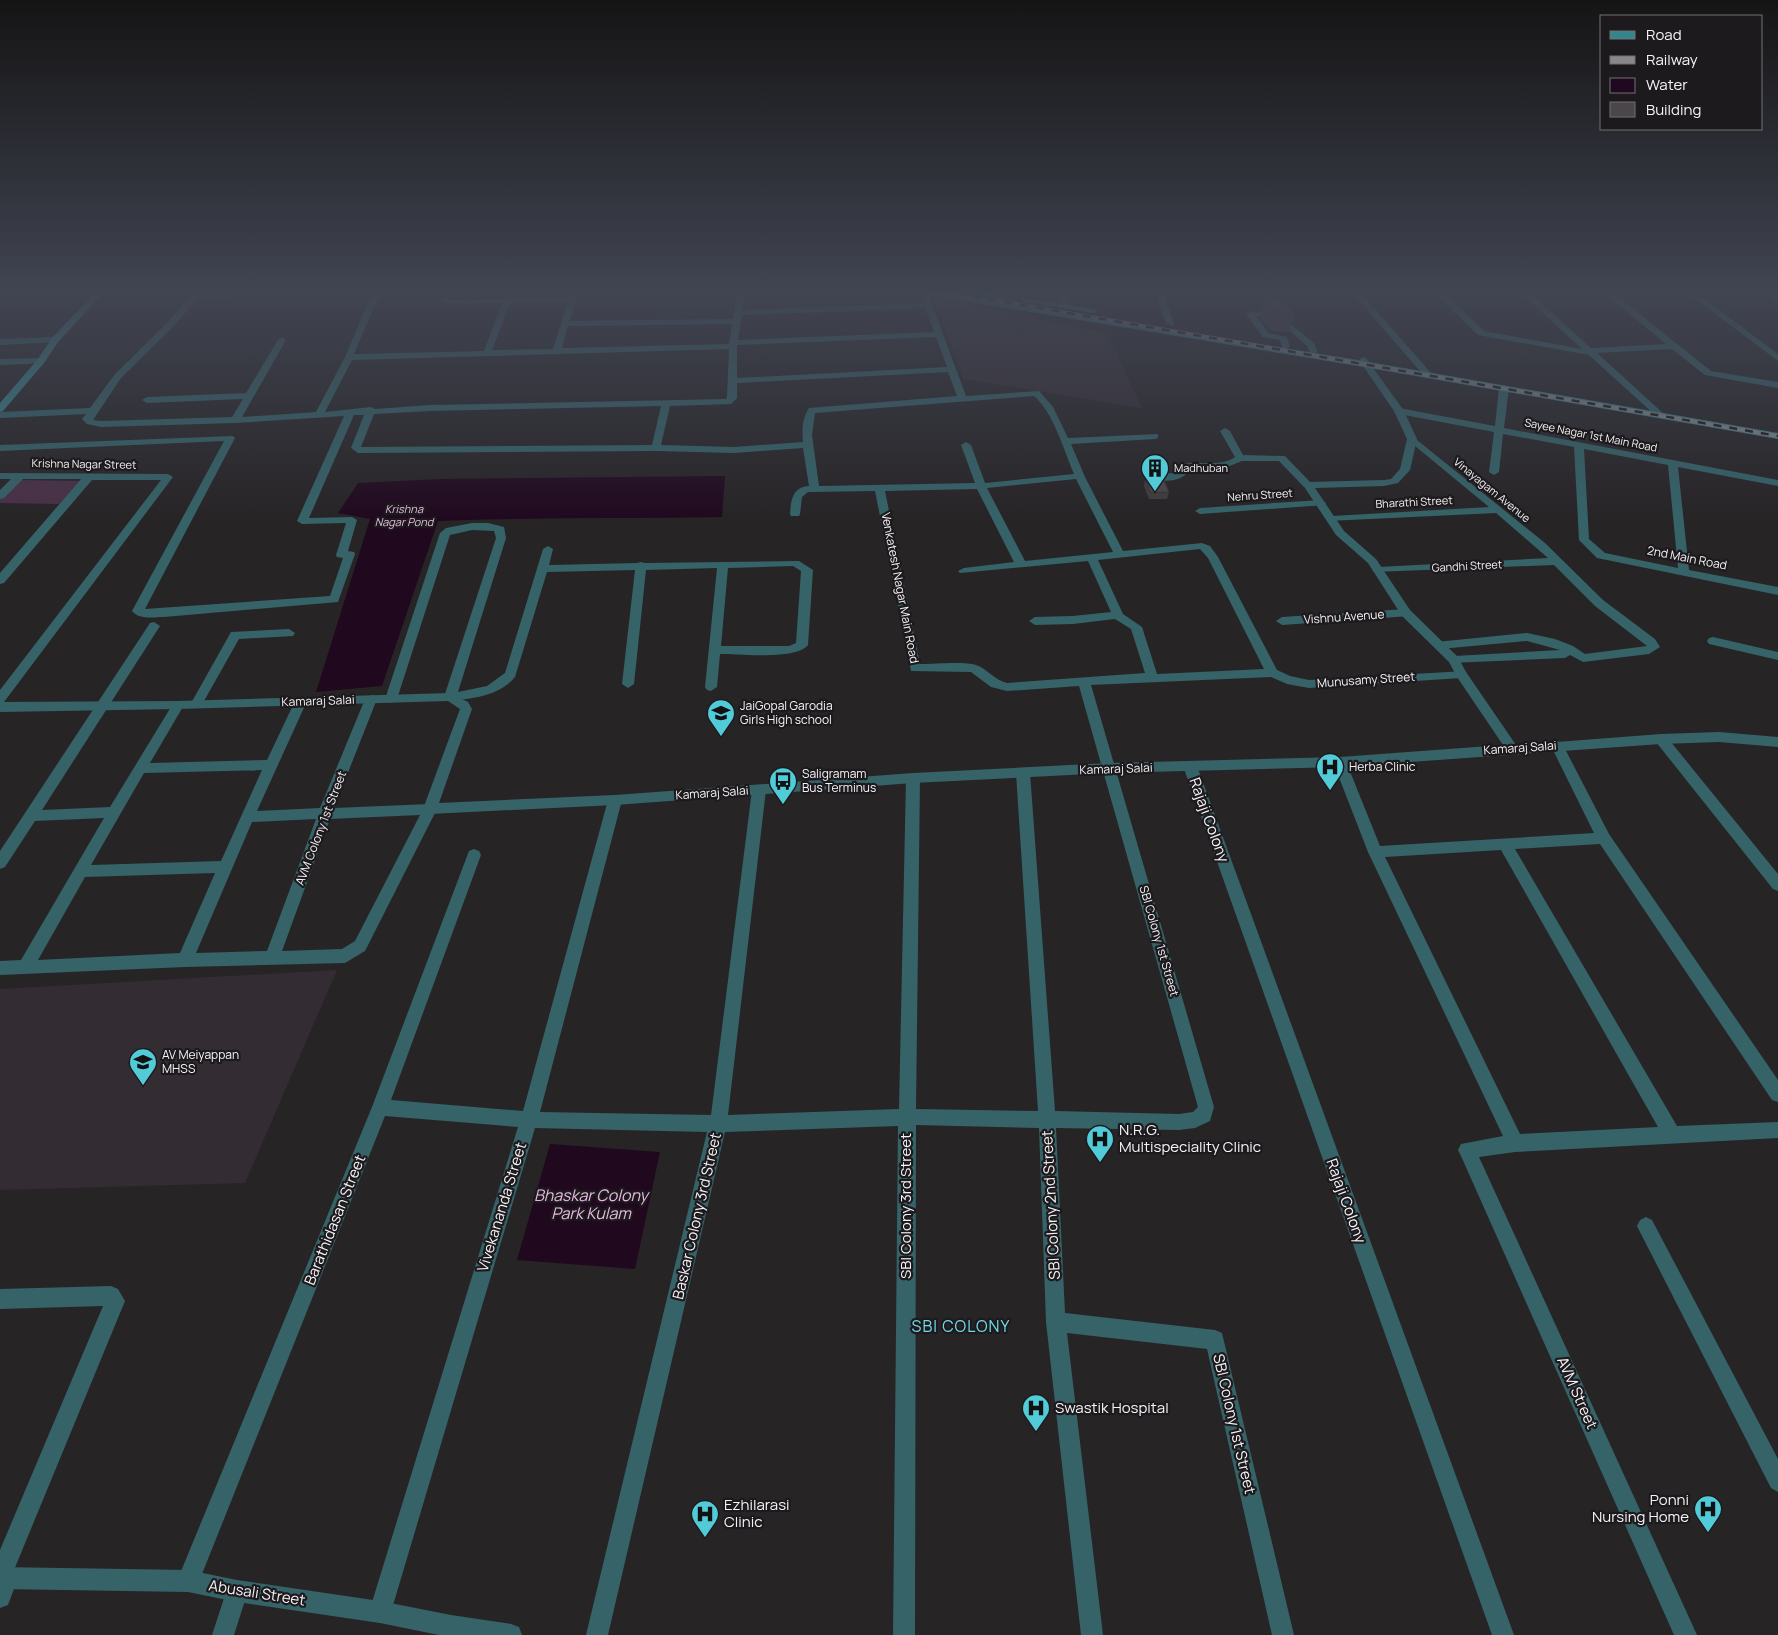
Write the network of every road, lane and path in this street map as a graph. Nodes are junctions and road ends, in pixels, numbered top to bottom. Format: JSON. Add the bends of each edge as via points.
{"nodes":[{"id":1,"x":35,"y":367,"type":"edge"},
{"id":2,"x":127,"y":367,"type":"edge"},
{"id":3,"x":266,"y":367,"type":"edge"},
{"id":4,"x":344,"y":367,"type":"edge"},
{"id":5,"x":732,"y":367,"type":"edge"},
{"id":6,"x":1368,"y":367,"type":"edge"},
{"id":7,"x":1394,"y":367,"type":"edge"},
{"id":8,"x":1421,"y":367,"type":"edge"},
{"id":9,"x":1608,"y":367,"type":"edge"},
{"id":10,"x":1699,"y":367,"type":"edge"},
{"id":11,"x":952,"y":368,"type":"joint"},
{"id":12,"x":1426,"y":373,"type":"junction"},
{"id":13,"x":732,"y":381,"type":"junction"},
{"id":14,"x":1778,"y":385,"type":"edge"},
{"id":15,"x":1504,"y":388,"type":"junction"},
{"id":16,"x":249,"y":396,"type":"junction"},
{"id":17,"x":962,"y":397,"type":"junction"},
{"id":18,"x":147,"y":400,"type":"dead end"},
{"id":19,"x":666,"y":405,"type":"junction"},
{"id":20,"x":0,"y":409,"type":"edge"},
{"id":21,"x":371,"y":410,"type":"junction"},
{"id":22,"x":92,"y":411,"type":"junction"},
{"id":23,"x":1399,"y":411,"type":"junction"},
{"id":24,"x":1656,"y":412,"type":"junction"},
{"id":25,"x":350,"y":413,"type":"junction"},
{"id":26,"x":0,"y":415,"type":"edge"},
{"id":27,"x":319,"y":415,"type":"junction"},
{"id":28,"x":235,"y":420,"type":"junction"},
{"id":29,"x":1499,"y":430,"type":"junction"},
{"id":30,"x":1224,"y":431,"type":"dead end"},
{"id":31,"x":1778,"y":431,"type":"edge"},
{"id":32,"x":1155,"y":436,"type":"dead end"},
{"id":33,"x":1778,"y":436,"type":"edge"},
{"id":34,"x":1412,"y":439,"type":"junction"},
{"id":35,"x":1065,"y":441,"type":"junction"},
{"id":36,"x":808,"y":445,"type":"junction"},
{"id":37,"x":966,"y":445,"type":"dead end"},
{"id":38,"x":1579,"y":445,"type":"junction"},
{"id":39,"x":0,"y":448,"type":"edge"},
{"id":40,"x":656,"y":448,"type":"junction"},
{"id":41,"x":1240,"y":458,"type":"junction"},
{"id":42,"x":1674,"y":463,"type":"junction"},
{"id":43,"x":1494,"y":472,"type":"dead end"},
{"id":44,"x":0,"y":476,"type":"edge"},
{"id":45,"x":20,"y":476,"type":"junction"},
{"id":46,"x":1080,"y":476,"type":"junction"},
{"id":47,"x":89,"y":477,"type":"junction"},
{"id":48,"x":1151,"y":477,"type":"edge"},
{"id":49,"x":1778,"y":483,"type":"edge"},
{"id":50,"x":1308,"y":485,"type":"junction"},
{"id":51,"x":981,"y":486,"type":"junction"},
{"id":52,"x":814,"y":488,"type":"junction"},
{"id":53,"x":880,"y":489,"type":"junction"},
{"id":54,"x":0,"y":496,"type":"edge"},
{"id":55,"x":1321,"y":503,"type":"junction"},
{"id":56,"x":1497,"y":510,"type":"junction"},
{"id":57,"x":1200,"y":511,"type":"dead end"},
{"id":58,"x":795,"y":514,"type":"dead end"},
{"id":59,"x":1332,"y":520,"type":"junction"},
{"id":60,"x":548,"y":549,"type":"dead end"},
{"id":61,"x":1119,"y":554,"type":"junction"},
{"id":62,"x":1090,"y":557,"type":"junction"},
{"id":63,"x":1556,"y":561,"type":"junction"},
{"id":64,"x":723,"y":564,"type":"junction"},
{"id":65,"x":640,"y":565,"type":"junction"},
{"id":66,"x":1021,"y":565,"type":"junction"},
{"id":67,"x":542,"y":569,"type":"junction"},
{"id":68,"x":1378,"y":570,"type":"junction"},
{"id":69,"x":964,"y":571,"type":"dead end"},
{"id":70,"x":1684,"y":571,"type":"junction"},
{"id":71,"x":0,"y":580,"type":"edge"},
{"id":72,"x":1778,"y":591,"type":"edge"},
{"id":73,"x":1406,"y":613,"type":"junction"},
{"id":74,"x":1118,"y":615,"type":"junction"},
{"id":75,"x":1035,"y":621,"type":"dead end"},
{"id":76,"x":1282,"y":621,"type":"dead end"},
{"id":77,"x":154,"y":626,"type":"dead end"},
{"id":78,"x":289,"y":633,"type":"dead end"},
{"id":79,"x":1713,"y":641,"type":"dead end"},
{"id":80,"x":1440,"y":645,"type":"junction"},
{"id":81,"x":1569,"y":649,"type":"junction"},
{"id":82,"x":714,"y":650,"type":"junction"},
{"id":83,"x":1778,"y":656,"type":"edge"},
{"id":84,"x":1454,"y":660,"type":"junction"},
{"id":85,"x":1272,"y":673,"type":"junction"},
{"id":86,"x":1461,"y":674,"type":"junction"},
{"id":87,"x":1152,"y":676,"type":"junction"},
{"id":88,"x":1084,"y":681,"type":"junction"},
{"id":89,"x":628,"y":684,"type":"dead end"},
{"id":90,"x":710,"y":687,"type":"dead end"},
{"id":91,"x":451,"y":693,"type":"junction"},
{"id":92,"x":392,"y":695,"type":"junction"},
{"id":93,"x":0,"y":699,"type":"edge"},
{"id":94,"x":371,"y":699,"type":"junction"},
{"id":95,"x":302,"y":701,"type":"junction"},
{"id":96,"x":196,"y":704,"type":"junction"},
{"id":97,"x":178,"y":705,"type":"junction"},
{"id":98,"x":103,"y":706,"type":"junction"},
{"id":99,"x":0,"y":707,"type":"edge"},
{"id":100,"x":1661,"y":739,"type":"junction"},
{"id":101,"x":1778,"y":742,"type":"edge"},
{"id":102,"x":1557,"y":746,"type":"junction"},
{"id":103,"x":1512,"y":749,"type":"junction"},
{"id":104,"x":1340,"y":762,"type":"junction"},
{"id":105,"x":271,"y":765,"type":"junction"},
{"id":106,"x":1190,"y":766,"type":"junction"},
{"id":107,"x":140,"y":768,"type":"junction"},
{"id":108,"x":1109,"y":768,"type":"junction"},
{"id":109,"x":1023,"y":774,"type":"junction"},
{"id":110,"x":913,"y":778,"type":"junction"},
{"id":111,"x":759,"y":790,"type":"junction"},
{"id":112,"x":615,"y":800,"type":"junction"},
{"id":113,"x":430,"y":809,"type":"junction"},
{"id":114,"x":114,"y":812,"type":"junction"},
{"id":115,"x":325,"y":814,"type":"junction"},
{"id":116,"x":31,"y":816,"type":"junction"},
{"id":117,"x":247,"y":817,"type":"junction"},
{"id":118,"x":1604,"y":838,"type":"junction"},
{"id":119,"x":1505,"y":844,"type":"junction"},
{"id":120,"x":1375,"y":852,"type":"junction"},
{"id":121,"x":474,"y":855,"type":"dead end"},
{"id":122,"x":0,"y":863,"type":"edge"},
{"id":123,"x":225,"y":867,"type":"junction"},
{"id":124,"x":81,"y":871,"type":"junction"},
{"id":125,"x":1778,"y":885,"type":"edge"},
{"id":126,"x":272,"y":958,"type":"junction"},
{"id":127,"x":185,"y":960,"type":"junction"},
{"id":128,"x":0,"y":968,"type":"edge"},
{"id":129,"x":25,"y":968,"type":"junction"},
{"id":130,"x":1778,"y":1094,"type":"edge"},
{"id":131,"x":380,"y":1107,"type":"junction"},
{"id":132,"x":907,"y":1117,"type":"junction"},
{"id":133,"x":528,"y":1120,"type":"junction"},
{"id":134,"x":1047,"y":1120,"type":"junction"},
{"id":135,"x":718,"y":1124,"type":"junction"},
{"id":136,"x":1778,"y":1130,"type":"edge"},
{"id":137,"x":1672,"y":1135,"type":"junction"},
{"id":138,"x":1515,"y":1143,"type":"junction"},
{"id":139,"x":1646,"y":1226,"type":"dead end"},
{"id":140,"x":0,"y":1299,"type":"edge"},
{"id":141,"x":1056,"y":1322,"type":"junction"},
{"id":142,"x":1778,"y":1481,"type":"edge"},
{"id":143,"x":188,"y":1581,"type":"junction"},
{"id":144,"x":2,"y":1582,"type":"edge"},
{"id":145,"x":237,"y":1591,"type":"junction"},
{"id":146,"x":380,"y":1612,"type":"junction"},
{"id":147,"x":450,"y":1631,"type":"edge"},
{"id":148,"x":223,"y":1635,"type":"edge"},
{"id":149,"x":511,"y":1635,"type":"edge"},
{"id":150,"x":597,"y":1635,"type":"edge"},
{"id":151,"x":904,"y":1635,"type":"edge"},
{"id":152,"x":1092,"y":1635,"type":"edge"},
{"id":153,"x":1283,"y":1635,"type":"edge"},
{"id":154,"x":1503,"y":1635,"type":"edge"},
{"id":155,"x":1686,"y":1635,"type":"edge"}],
"edges":[{"from":1,"to":20,"type":"main road"},
{"from":2,"to":22,"type":"street"},
{"from":3,"to":16,"type":"street"},
{"from":4,"to":27,"type":"street"},
{"from":5,"to":13,"type":"street"},
{"from":6,"to":23,"type":"street"},
{"from":7,"to":12,"type":"main road"},
{"from":8,"to":12,"type":"street"},
{"from":9,"to":24,"type":"street"},
{"from":10,"to":14,"type":"street","via":[[1720,376]]},
{"from":11,"to":13,"type":"street"},
{"from":11,"to":17,"type":"street"},
{"from":12,"to":15,"type":"main road"},
{"from":12,"to":24,"type":"main road"},
{"from":13,"to":19,"type":"street","via":[[731,401]]},
{"from":15,"to":24,"type":"main road"},
{"from":15,"to":29,"type":"street"},
{"from":16,"to":18,"type":"street"},
{"from":16,"to":28,"type":"street"},
{"from":17,"to":35,"type":"street","via":[[1036,393],[1043,398]]},
{"from":17,"to":36,"type":"street","via":[[812,410],[808,415]]},
{"from":19,"to":21,"type":"street"},
{"from":19,"to":40,"type":"street"},
{"from":21,"to":25,"type":"street"},
{"from":21,"to":40,"type":"street","via":[[356,448],[358,450]]},
{"from":22,"to":26,"type":"street"},
{"from":22,"to":28,"type":"street","via":[[86,419],[101,424]]},
{"from":23,"to":29,"type":"street","name":"Sayee Nagar 1st Main Road"},
{"from":23,"to":34,"type":"street"},
{"from":24,"to":31,"type":"main road"},
{"from":24,"to":33,"type":"main road"},
{"from":25,"to":27,"type":"street"},
{"from":25,"to":39,"type":"street","via":[[302,521],[352,520],[341,555],[350,554],[334,599],[325,600],[164,613],[138,611],[230,438]]},
{"from":27,"to":28,"type":"street"},
{"from":29,"to":38,"type":"street","name":"Sayee Nagar 1st Main Road"},
{"from":29,"to":43,"type":"street"},
{"from":30,"to":41,"type":"street"},
{"from":32,"to":35,"type":"street"},
{"from":34,"to":50,"type":"street","via":[[1404,470],[1394,481]]},
{"from":34,"to":56,"type":"street","name":"Vinayagam Avenue"},
{"from":35,"to":46,"type":"street"},
{"from":36,"to":40,"type":"street","via":[[734,450]]},
{"from":36,"to":52,"type":"street"},
{"from":37,"to":51,"type":"street"},
{"from":38,"to":42,"type":"street","name":"Sayee Nagar 1st Main Road"},
{"from":38,"to":70,"type":"street","name":"2nd Main Road","via":[[1584,540],[1601,556]]},
{"from":41,"to":48,"type":"street","via":[[1232,465],[1180,468],[1179,476]]},
{"from":41,"to":50,"type":"street","via":[[1282,458]]},
{"from":42,"to":49,"type":"street","name":"Sayee Nagar 1st Main Road"},
{"from":42,"to":70,"type":"street"},
{"from":44,"to":45,"type":"street","name":"Krishna Nagar Street"},
{"from":45,"to":47,"type":"street","name":"Krishna Nagar Street"},
{"from":45,"to":54,"type":"street"},
{"from":46,"to":51,"type":"street"},
{"from":46,"to":61,"type":"street"},
{"from":47,"to":71,"type":"street"},
{"from":47,"to":93,"type":"street","name":"Krishna Nagar Street","via":[[168,477]]},
{"from":50,"to":55,"type":"street"},
{"from":51,"to":53,"type":"street"},
{"from":51,"to":66,"type":"street"},
{"from":52,"to":53,"type":"street"},
{"from":52,"to":58,"type":"street","via":[[798,493]]},
{"from":53,"to":88,"type":"street","name":"Venkatesh Nagar Main Road","via":[[915,668],[973,668],[990,682],[1007,687]]},
{"from":55,"to":57,"type":"street","name":"Nehru Street"},
{"from":55,"to":59,"type":"street"},
{"from":56,"to":59,"type":"street","name":"Bharathi Street"},
{"from":56,"to":63,"type":"street","name":"Vinayagam Avenue"},
{"from":59,"to":68,"type":"street","via":[[1340,533],[1358,547]]},
{"from":60,"to":67,"type":"street","name":"Kamaraj Salai"},
{"from":61,"to":62,"type":"street"},
{"from":61,"to":85,"type":"street","via":[[1195,545],[1206,548]]},
{"from":62,"to":66,"type":"street"},
{"from":62,"to":74,"type":"street"},
{"from":63,"to":68,"type":"street","name":"Gandhi Street"},
{"from":63,"to":81,"type":"street","name":"Vinayagam Avenue","via":[[1599,603],[1654,647],[1583,658]]},
{"from":64,"to":65,"type":"street"},
{"from":64,"to":82,"type":"street"},
{"from":64,"to":82,"type":"street","via":[[795,563],[805,567],[802,645],[791,650]]},
{"from":65,"to":67,"type":"street"},
{"from":65,"to":89,"type":"street"},
{"from":66,"to":69,"type":"street"},
{"from":67,"to":91,"type":"street","name":"Kamaraj Salai","via":[[508,679],[482,692]]},
{"from":68,"to":73,"type":"street"},
{"from":70,"to":72,"type":"street","name":"2nd Main Road"},
{"from":73,"to":76,"type":"street","name":"Vishnu Avenue"},
{"from":73,"to":80,"type":"street"},
{"from":74,"to":75,"type":"street"},
{"from":74,"to":87,"type":"street","via":[[1136,627]]},
{"from":77,"to":98,"type":"street"},
{"from":78,"to":96,"type":"street","via":[[235,635]]},
{"from":79,"to":83,"type":"street"},
{"from":80,"to":81,"type":"street","via":[[1527,637],[1542,638]]},
{"from":80,"to":84,"type":"street"},
{"from":81,"to":84,"type":"street","via":[[1565,654]]},
{"from":82,"to":90,"type":"street"},
{"from":84,"to":86,"type":"street"},
{"from":85,"to":86,"type":"street","name":"Munusamy Street","via":[[1309,684]]},
{"from":85,"to":87,"type":"street","name":"Venkatesh Nagar Main Road","via":[[1157,679]]},
{"from":86,"to":103,"type":"street"},
{"from":87,"to":88,"type":"street","name":"Venkatesh Nagar Main Road"},
{"from":88,"to":108,"type":"street"},
{"from":91,"to":92,"type":"street","name":"Kamaraj Salai"},
{"from":91,"to":92,"type":"street","via":[[500,542],[500,529],[494,527],[456,528],[445,533]]},
{"from":91,"to":113,"type":"street","via":[[466,709]]},
{"from":92,"to":94,"type":"street","name":"Kamaraj Salai"},
{"from":94,"to":95,"type":"street","name":"Kamaraj Salai"},
{"from":94,"to":115,"type":"street","name":"AVM Colony 1st Street"},
{"from":95,"to":96,"type":"street","name":"Kamaraj Salai"},
{"from":95,"to":105,"type":"street"},
{"from":96,"to":97,"type":"street","name":"Kamaraj Salai"},
{"from":97,"to":98,"type":"street","name":"Kamaraj Salai"},
{"from":97,"to":107,"type":"street"},
{"from":98,"to":99,"type":"street","name":"Kamaraj Salai"},
{"from":98,"to":116,"type":"street"},
{"from":100,"to":101,"type":"street","name":"Kamaraj Salai","via":[[1719,737]]},
{"from":100,"to":102,"type":"street","name":"Kamaraj Salai"},
{"from":100,"to":125,"type":"street"},
{"from":102,"to":103,"type":"street","name":"Kamaraj Salai"},
{"from":102,"to":118,"type":"street"},
{"from":103,"to":104,"type":"street","name":"Kamaraj Salai"},
{"from":104,"to":106,"type":"street","name":"Kamaraj Salai"},
{"from":104,"to":120,"type":"street"},
{"from":105,"to":107,"type":"street"},
{"from":105,"to":117,"type":"street"},
{"from":106,"to":108,"type":"street","name":"Kamaraj Salai"},
{"from":106,"to":154,"type":"street","name":"Rajaji Colony"},
{"from":107,"to":114,"type":"street"},
{"from":108,"to":109,"type":"street","name":"Kamaraj Salai"},
{"from":108,"to":134,"type":"street","name":"SBI Colony 1st Street","via":[[1206,1107],[1204,1115],[1179,1122]]},
{"from":109,"to":110,"type":"street","name":"Kamaraj Salai"},
{"from":109,"to":134,"type":"street","name":"SBI Colony 2nd Street"},
{"from":110,"to":111,"type":"street","name":"Kamaraj Salai"},
{"from":110,"to":132,"type":"street","name":"SBI Colony 3rd Street"},
{"from":111,"to":112,"type":"street","name":"Kamaraj Salai"},
{"from":111,"to":135,"type":"street","name":"Baskar Colony 3rd Street"},
{"from":112,"to":113,"type":"street","name":"Kamaraj Salai"},
{"from":112,"to":133,"type":"street","name":"Vivekananda Street"},
{"from":113,"to":115,"type":"street"},
{"from":113,"to":126,"type":"street","via":[[356,951],[345,956]]},
{"from":114,"to":116,"type":"street"},
{"from":114,"to":124,"type":"street"},
{"from":115,"to":117,"type":"street"},
{"from":115,"to":126,"type":"street","name":"AVM Colony 1st Street"},
{"from":116,"to":122,"type":"street"},
{"from":117,"to":123,"type":"street"},
{"from":118,"to":119,"type":"street"},
{"from":118,"to":130,"type":"street"},
{"from":119,"to":120,"type":"street"},
{"from":119,"to":137,"type":"street"},
{"from":120,"to":138,"type":"street"},
{"from":121,"to":131,"type":"street","name":"Barathidasan Street"},
{"from":123,"to":124,"type":"street"},
{"from":123,"to":127,"type":"street"},
{"from":124,"to":129,"type":"street"},
{"from":126,"to":127,"type":"street"},
{"from":127,"to":129,"type":"street"},
{"from":128,"to":129,"type":"street"},
{"from":131,"to":133,"type":"street"},
{"from":131,"to":143,"type":"street","name":"Barathidasan Street"},
{"from":132,"to":134,"type":"street"},
{"from":132,"to":135,"type":"street"},
{"from":132,"to":151,"type":"street","name":"SBI Colony 3rd Street"},
{"from":133,"to":135,"type":"street"},
{"from":133,"to":146,"type":"street","name":"Vivekananda Street"},
{"from":134,"to":141,"type":"street","name":"SBI Colony 2nd Street"},
{"from":135,"to":150,"type":"street","name":"Baskar Colony 3rd Street"},
{"from":136,"to":137,"type":"street"},
{"from":137,"to":138,"type":"street"},
{"from":138,"to":155,"type":"street","name":"AVM Street","via":[[1467,1150]]},
{"from":139,"to":142,"type":"street"},
{"from":140,"to":144,"type":"street","via":[[111,1296],[114,1301]]},
{"from":141,"to":152,"type":"street","name":"SBI Colony 2nd Street"},
{"from":141,"to":153,"type":"street","name":"SBI Colony 1st Street","via":[[1215,1340]]},
{"from":143,"to":144,"type":"street","name":"Abusali Street"},
{"from":143,"to":145,"type":"street","name":"Abusali Street"},
{"from":145,"to":146,"type":"street","name":"Abusali Street"},
{"from":145,"to":148,"type":"street"},
{"from":146,"to":147,"type":"street","name":"Abusali Street"},
{"from":147,"to":149,"type":"street","name":"Abusali Street"}]}
